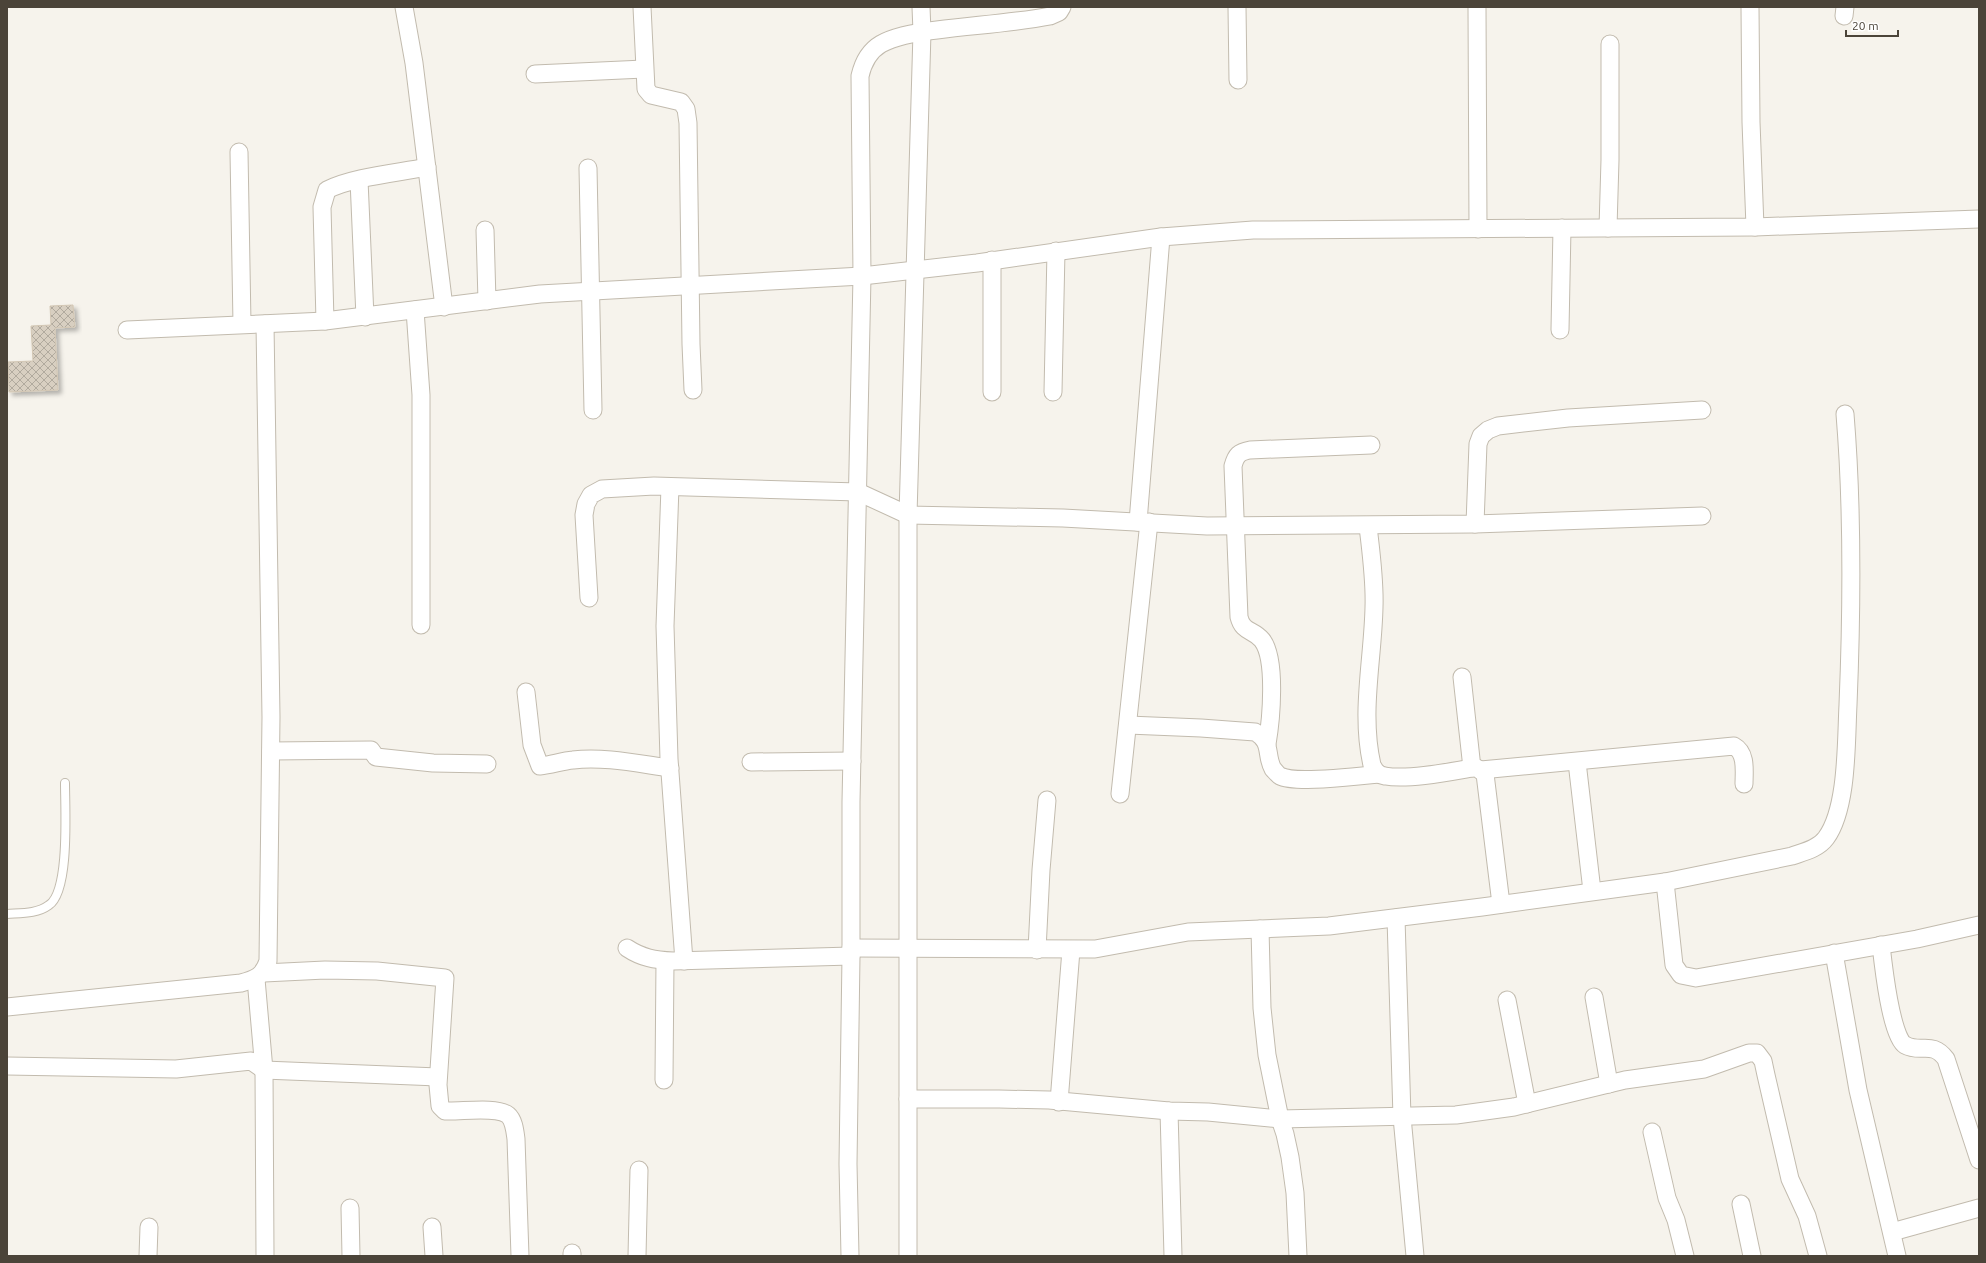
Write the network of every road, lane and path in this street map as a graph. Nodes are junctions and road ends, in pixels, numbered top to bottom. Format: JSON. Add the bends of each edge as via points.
{"nodes":[{"id":1,"x":404,"y":7,"type":"edge"},
{"id":2,"x":642,"y":7,"type":"edge"},
{"id":3,"x":921,"y":7,"type":"edge"},
{"id":4,"x":1062,"y":7,"type":"edge"},
{"id":5,"x":1237,"y":7,"type":"edge"},
{"id":6,"x":1477,"y":7,"type":"edge"},
{"id":7,"x":1750,"y":7,"type":"edge"},
{"id":8,"x":922,"y":32,"type":"junction"},
{"id":9,"x":1610,"y":44,"type":"dead end"},
{"id":10,"x":644,"y":69,"type":"junction"},
{"id":11,"x":535,"y":74,"type":"dead end"},
{"id":12,"x":1238,"y":80,"type":"dead end"},
{"id":13,"x":239,"y":152,"type":"dead end"},
{"id":14,"x":426,"y":168,"type":"junction"},
{"id":15,"x":588,"y":168,"type":"dead end"},
{"id":16,"x":359,"y":180,"type":"junction"},
{"id":17,"x":1979,"y":219,"type":"edge"},
{"id":18,"x":1754,"y":227,"type":"junction"},
{"id":19,"x":1562,"y":228,"type":"junction"},
{"id":20,"x":1608,"y":228,"type":"junction"},
{"id":21,"x":1478,"y":229,"type":"junction"},
{"id":22,"x":485,"y":230,"type":"dead end"},
{"id":23,"x":1160,"y":237,"type":"junction"},
{"id":24,"x":1056,"y":251,"type":"junction"},
{"id":25,"x":992,"y":260,"type":"junction"},
{"id":26,"x":915,"y":270,"type":"junction"},
{"id":27,"x":862,"y":276,"type":"junction"},
{"id":28,"x":690,"y":286,"type":"junction"},
{"id":29,"x":590,"y":291,"type":"junction"},
{"id":30,"x":487,"y":301,"type":"junction"},
{"id":31,"x":444,"y":306,"type":"junction"},
{"id":32,"x":416,"y":310,"type":"junction"},
{"id":33,"x":365,"y":317,"type":"junction"},
{"id":34,"x":325,"y":321,"type":"junction"},
{"id":35,"x":242,"y":324,"type":"junction"},
{"id":36,"x":265,"y":324,"type":"junction"},
{"id":37,"x":127,"y":330,"type":"dead end"},
{"id":38,"x":1560,"y":330,"type":"dead end"},
{"id":39,"x":694,"y":390,"type":"dead end"},
{"id":40,"x":992,"y":392,"type":"dead end"},
{"id":41,"x":1053,"y":392,"type":"dead end"},
{"id":42,"x":593,"y":410,"type":"dead end"},
{"id":43,"x":1702,"y":410,"type":"dead end"},
{"id":44,"x":1845,"y":414,"type":"dead end"},
{"id":45,"x":1371,"y":445,"type":"dead end"},
{"id":46,"x":670,"y":487,"type":"junction"},
{"id":47,"x":858,"y":492,"type":"junction"},
{"id":48,"x":908,"y":516,"type":"junction"},
{"id":49,"x":1702,"y":516,"type":"dead end"},
{"id":50,"x":1143,"y":522,"type":"junction"},
{"id":51,"x":1475,"y":524,"type":"junction"},
{"id":52,"x":1235,"y":526,"type":"junction"},
{"id":53,"x":1368,"y":526,"type":"junction"},
{"id":54,"x":589,"y":598,"type":"dead end"},
{"id":55,"x":421,"y":625,"type":"dead end"},
{"id":56,"x":1462,"y":676,"type":"dead end"},
{"id":57,"x":526,"y":692,"type":"dead end"},
{"id":58,"x":1128,"y":725,"type":"junction"},
{"id":59,"x":1267,"y":744,"type":"junction"},
{"id":60,"x":271,"y":751,"type":"junction"},
{"id":61,"x":751,"y":762,"type":"dead end"},
{"id":62,"x":852,"y":762,"type":"junction"},
{"id":63,"x":1577,"y":762,"type":"junction"},
{"id":64,"x":487,"y":764,"type":"dead end"},
{"id":65,"x":670,"y":768,"type":"junction"},
{"id":66,"x":1476,"y":769,"type":"junction"},
{"id":67,"x":1379,"y":774,"type":"junction"},
{"id":68,"x":65,"y":782,"type":"dead end"},
{"id":69,"x":1744,"y":784,"type":"dead end"},
{"id":70,"x":1120,"y":794,"type":"dead end"},
{"id":71,"x":1047,"y":800,"type":"dead end"},
{"id":72,"x":1665,"y":882,"type":"junction"},
{"id":73,"x":1592,"y":891,"type":"junction"},
{"id":74,"x":1501,"y":904,"type":"junction"},
{"id":75,"x":7,"y":914,"type":"edge"},
{"id":76,"x":1396,"y":918,"type":"junction"},
{"id":77,"x":1979,"y":925,"type":"edge"},
{"id":78,"x":1260,"y":929,"type":"junction"},
{"id":79,"x":1881,"y":945,"type":"junction"},
{"id":80,"x":627,"y":948,"type":"dead end"},
{"id":81,"x":909,"y":948,"type":"junction"},
{"id":82,"x":1037,"y":950,"type":"junction"},
{"id":83,"x":1071,"y":950,"type":"junction"},
{"id":84,"x":851,"y":952,"type":"junction"},
{"id":85,"x":1834,"y":953,"type":"junction"},
{"id":86,"x":665,"y":960,"type":"junction"},
{"id":87,"x":684,"y":961,"type":"junction"},
{"id":88,"x":260,"y":976,"type":"junction"},
{"id":89,"x":1594,"y":997,"type":"dead end"},
{"id":90,"x":1507,"y":1000,"type":"dead end"},
{"id":91,"x":7,"y":1007,"type":"edge"},
{"id":92,"x":7,"y":1066,"type":"edge"},
{"id":93,"x":264,"y":1070,"type":"junction"},
{"id":94,"x":438,"y":1077,"type":"junction"},
{"id":95,"x":664,"y":1080,"type":"dead end"},
{"id":96,"x":1609,"y":1084,"type":"junction"},
{"id":97,"x":908,"y":1099,"type":"junction"},
{"id":98,"x":1059,"y":1102,"type":"junction"},
{"id":99,"x":1527,"y":1104,"type":"junction"},
{"id":100,"x":1169,"y":1111,"type":"junction"},
{"id":101,"x":1402,"y":1117,"type":"junction"},
{"id":102,"x":1280,"y":1119,"type":"junction"},
{"id":103,"x":1974,"y":1128,"type":"edge"},
{"id":104,"x":1652,"y":1132,"type":"dead end"},
{"id":105,"x":1979,"y":1160,"type":"edge"},
{"id":106,"x":639,"y":1170,"type":"dead end"},
{"id":107,"x":1741,"y":1204,"type":"dead end"},
{"id":108,"x":350,"y":1208,"type":"dead end"},
{"id":109,"x":1979,"y":1208,"type":"edge"},
{"id":110,"x":149,"y":1227,"type":"dead end"},
{"id":111,"x":432,"y":1227,"type":"dead end"},
{"id":112,"x":1892,"y":1232,"type":"junction"},
{"id":113,"x":148,"y":1256,"type":"edge"},
{"id":114,"x":265,"y":1256,"type":"edge"},
{"id":115,"x":351,"y":1256,"type":"edge"},
{"id":116,"x":434,"y":1256,"type":"edge"},
{"id":117,"x":520,"y":1256,"type":"edge"},
{"id":118,"x":637,"y":1256,"type":"edge"},
{"id":119,"x":850,"y":1256,"type":"edge"},
{"id":120,"x":908,"y":1256,"type":"edge"},
{"id":121,"x":1172,"y":1256,"type":"edge"},
{"id":122,"x":1298,"y":1256,"type":"edge"},
{"id":123,"x":1415,"y":1256,"type":"edge"},
{"id":124,"x":1685,"y":1256,"type":"edge"},
{"id":125,"x":1752,"y":1256,"type":"edge"},
{"id":126,"x":1818,"y":1256,"type":"edge"},
{"id":127,"x":1897,"y":1256,"type":"edge"}],
"edges":[{"from":1,"to":14,"type":"street","via":[[414,63]]},
{"from":2,"to":10,"type":"street"},
{"from":3,"to":8,"type":"street"},
{"from":4,"to":8,"type":"street","via":[[1059,12],[1044,17]]},
{"from":5,"to":12,"type":"street"},
{"from":6,"to":21,"type":"street"},
{"from":7,"to":18,"type":"street"},
{"from":8,"to":26,"type":"street"},
{"from":8,"to":27,"type":"street","via":[[880,44],[863,63],[860,76]]},
{"from":9,"to":20,"type":"street"},
{"from":10,"to":11,"type":"street"},
{"from":10,"to":28,"type":"street","via":[[646,89],[651,95],[681,102],[686,109],[690,155]]},
{"from":13,"to":35,"type":"street"},
{"from":14,"to":16,"type":"street"},
{"from":14,"to":31,"type":"street"},
{"from":15,"to":29,"type":"street"},
{"from":16,"to":33,"type":"street"},
{"from":16,"to":34,"type":"street","via":[[335,186],[327,190],[324,197],[322,207]]},
{"from":17,"to":18,"type":"street"},
{"from":18,"to":20,"type":"street"},
{"from":19,"to":20,"type":"street"},
{"from":19,"to":21,"type":"street"},
{"from":19,"to":38,"type":"street"},
{"from":21,"to":23,"type":"street","via":[[1252,230]]},
{"from":22,"to":30,"type":"street"},
{"from":23,"to":24,"type":"street"},
{"from":23,"to":50,"type":"street"},
{"from":24,"to":25,"type":"street"},
{"from":24,"to":41,"type":"street"},
{"from":25,"to":26,"type":"street"},
{"from":25,"to":40,"type":"street"},
{"from":26,"to":27,"type":"street"},
{"from":26,"to":48,"type":"street"},
{"from":27,"to":28,"type":"street"},
{"from":27,"to":47,"type":"street"},
{"from":28,"to":29,"type":"street"},
{"from":28,"to":39,"type":"street"},
{"from":29,"to":30,"type":"street"},
{"from":29,"to":42,"type":"street"},
{"from":30,"to":31,"type":"street"},
{"from":31,"to":32,"type":"street"},
{"from":32,"to":33,"type":"street"},
{"from":32,"to":55,"type":"street","via":[[421,395]]},
{"from":33,"to":34,"type":"street"},
{"from":34,"to":36,"type":"street"},
{"from":35,"to":36,"type":"street"},
{"from":35,"to":37,"type":"street"},
{"from":36,"to":60,"type":"street"},
{"from":43,"to":51,"type":"street","via":[[1529,422],[1498,426],[1488,430],[1481,436],[1478,444]]},
{"from":44,"to":72,"type":"street","via":[[1852,572],[1845,759],[1835,819],[1825,838],[1811,850]]},
{"from":45,"to":52,"type":"street","via":[[1241,452],[1233,466]]},
{"from":46,"to":47,"type":"street"},
{"from":46,"to":54,"type":"street","via":[[618,487],[602,489],[591,495],[584,516]]},
{"from":46,"to":65,"type":"street","via":[[665,626]]},
{"from":47,"to":48,"type":"street"},
{"from":47,"to":62,"type":"street"},
{"from":48,"to":50,"type":"street"},
{"from":48,"to":81,"type":"street"},
{"from":49,"to":51,"type":"street"},
{"from":50,"to":52,"type":"street"},
{"from":50,"to":58,"type":"street"},
{"from":51,"to":53,"type":"street"},
{"from":52,"to":53,"type":"street"},
{"from":52,"to":59,"type":"street","via":[[1241,624],[1262,640],[1267,651],[1272,698]]},
{"from":53,"to":67,"type":"street","via":[[1374,608],[1369,663],[1368,722],[1370,755],[1374,770]]},
{"from":56,"to":66,"type":"street"},
{"from":57,"to":65,"type":"street","via":[[532,745],[540,766],[573,760],[600,760]]},
{"from":58,"to":59,"type":"street","via":[[1254,732]]},
{"from":58,"to":70,"type":"street"},
{"from":59,"to":67,"type":"street","via":[[1273,769],[1279,776],[1330,778]]},
{"from":60,"to":64,"type":"street","via":[[371,750],[376,757],[433,763]]},
{"from":60,"to":88,"type":"street","via":[[268,961]]},
{"from":61,"to":62,"type":"street"},
{"from":62,"to":84,"type":"street"},
{"from":63,"to":66,"type":"street"},
{"from":63,"to":69,"type":"street","via":[[1734,746],[1742,754]]},
{"from":63,"to":73,"type":"street"},
{"from":65,"to":87,"type":"street"},
{"from":66,"to":67,"type":"street","via":[[1407,776]]},
{"from":66,"to":74,"type":"street","via":[[1485,774],[1487,780]]},
{"from":68,"to":75,"type":"lane","via":[[65,855],[56,898],[49,905],[33,912]]},
{"from":71,"to":82,"type":"street"},
{"from":72,"to":73,"type":"street"},
{"from":72,"to":85,"type":"street","via":[[1672,958],[1681,976],[1696,978]]},
{"from":73,"to":74,"type":"street"},
{"from":74,"to":76,"type":"street"},
{"from":76,"to":78,"type":"street","via":[[1329,926]]},
{"from":76,"to":101,"type":"street"},
{"from":77,"to":79,"type":"street"},
{"from":78,"to":83,"type":"street","via":[[1188,932],[1119,945]]},
{"from":78,"to":102,"type":"street","via":[[1262,1008],[1267,1055]]},
{"from":79,"to":85,"type":"street"},
{"from":79,"to":103,"type":"street","via":[[1899,1040],[1912,1048],[1934,1048],[1940,1051],[1948,1064]]},
{"from":80,"to":86,"type":"street","via":[[652,960]]},
{"from":81,"to":82,"type":"street"},
{"from":81,"to":84,"type":"street"},
{"from":81,"to":97,"type":"street"},
{"from":82,"to":83,"type":"street"},
{"from":83,"to":98,"type":"street"},
{"from":84,"to":87,"type":"street"},
{"from":84,"to":119,"type":"street","via":[[848,1164]]},
{"from":85,"to":112,"type":"street","via":[[1858,1090]]},
{"from":86,"to":87,"type":"street"},
{"from":86,"to":95,"type":"street"},
{"from":88,"to":91,"type":"street","via":[[241,983]]},
{"from":88,"to":93,"type":"street"},
{"from":88,"to":94,"type":"street","via":[[326,970],[445,978]]},
{"from":89,"to":96,"type":"street"},
{"from":90,"to":99,"type":"street"},
{"from":92,"to":93,"type":"street","via":[[176,1068],[250,1061]]},
{"from":93,"to":94,"type":"street"},
{"from":93,"to":114,"type":"street"},
{"from":94,"to":117,"type":"street","via":[[440,1106],[445,1111],[499,1111],[509,1116],[514,1126],[517,1146]]},
{"from":96,"to":99,"type":"street"},
{"from":96,"to":126,"type":"street","via":[[1704,1069],[1742,1055],[1757,1053],[1763,1061],[1790,1179],[1807,1216]]},
{"from":97,"to":98,"type":"street","via":[[999,1098]]},
{"from":97,"to":120,"type":"street"},
{"from":98,"to":100,"type":"street"},
{"from":99,"to":101,"type":"street","via":[[1456,1114]]},
{"from":100,"to":102,"type":"street"},
{"from":100,"to":121,"type":"street"},
{"from":101,"to":102,"type":"street"},
{"from":101,"to":123,"type":"street"},
{"from":102,"to":122,"type":"street","via":[[1290,1157],[1295,1193]]},
{"from":103,"to":105,"type":"street"},
{"from":104,"to":124,"type":"street","via":[[1665,1191]]},
{"from":106,"to":118,"type":"street"},
{"from":107,"to":125,"type":"street"},
{"from":108,"to":115,"type":"street"},
{"from":109,"to":112,"type":"street"},
{"from":110,"to":113,"type":"street"},
{"from":111,"to":116,"type":"street"},
{"from":112,"to":127,"type":"street"}]}
